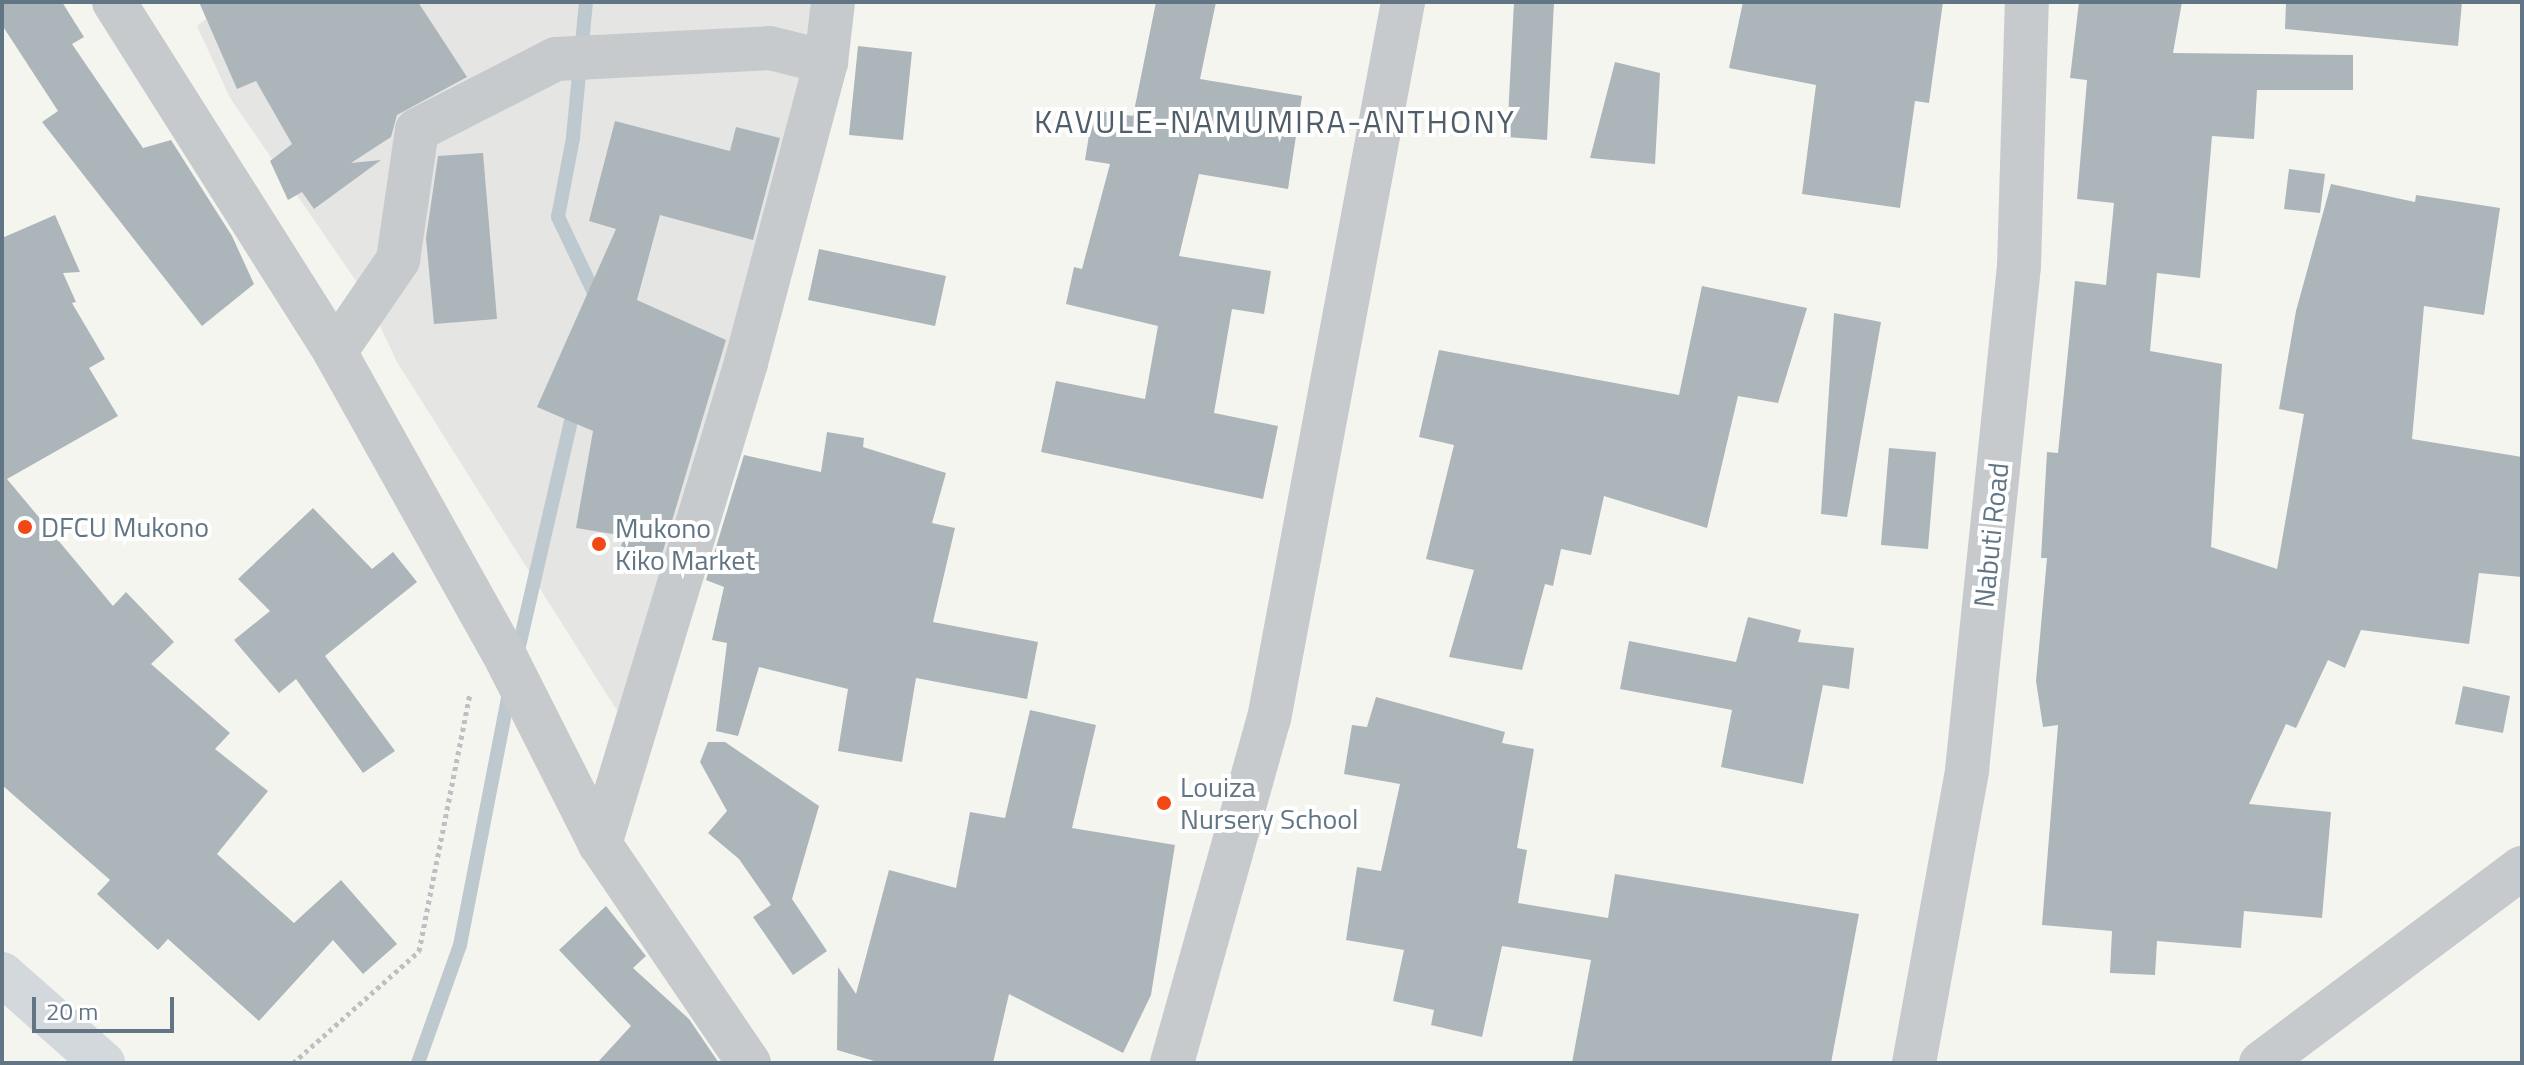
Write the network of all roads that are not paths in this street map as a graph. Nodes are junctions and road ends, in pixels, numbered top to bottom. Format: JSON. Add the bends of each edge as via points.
{"nodes":[{"id":1,"x":114,"y":2,"type":"edge"},
{"id":2,"x":833,"y":2,"type":"edge"},
{"id":3,"x":1403,"y":2,"type":"edge"},
{"id":4,"x":2027,"y":2,"type":"edge"},
{"id":5,"x":826,"y":62,"type":"junction"},
{"id":6,"x":335,"y":352,"type":"junction"},
{"id":7,"x":600,"y":844,"type":"junction"},
{"id":8,"x":2522,"y":868,"type":"edge"},
{"id":9,"x":2,"y":974,"type":"edge"},
{"id":10,"x":101,"y":1059,"type":"edge"},
{"id":11,"x":749,"y":1063,"type":"edge"},
{"id":12,"x":1172,"y":1063,"type":"edge"},
{"id":13,"x":1914,"y":1063,"type":"edge"},
{"id":14,"x":2261,"y":1063,"type":"edge"}],
"edges":[{"from":1,"to":6,"type":"street"},
{"from":2,"to":5,"type":"street"},
{"from":3,"to":12,"type":"street","via":[[1269,719]]},
{"from":4,"to":13,"type":"street","name":"Nabuti Road","via":[[2019,266],[1967,770]]},
{"from":5,"to":6,"type":"street","via":[[770,48],[556,59],[417,130],[398,260]]},
{"from":5,"to":7,"type":"street","via":[[746,363]]},
{"from":6,"to":7,"type":"street","via":[[507,660]]},
{"from":7,"to":11,"type":"street"},
{"from":8,"to":14,"type":"street"},
{"from":9,"to":10,"type":"highway"}]}
